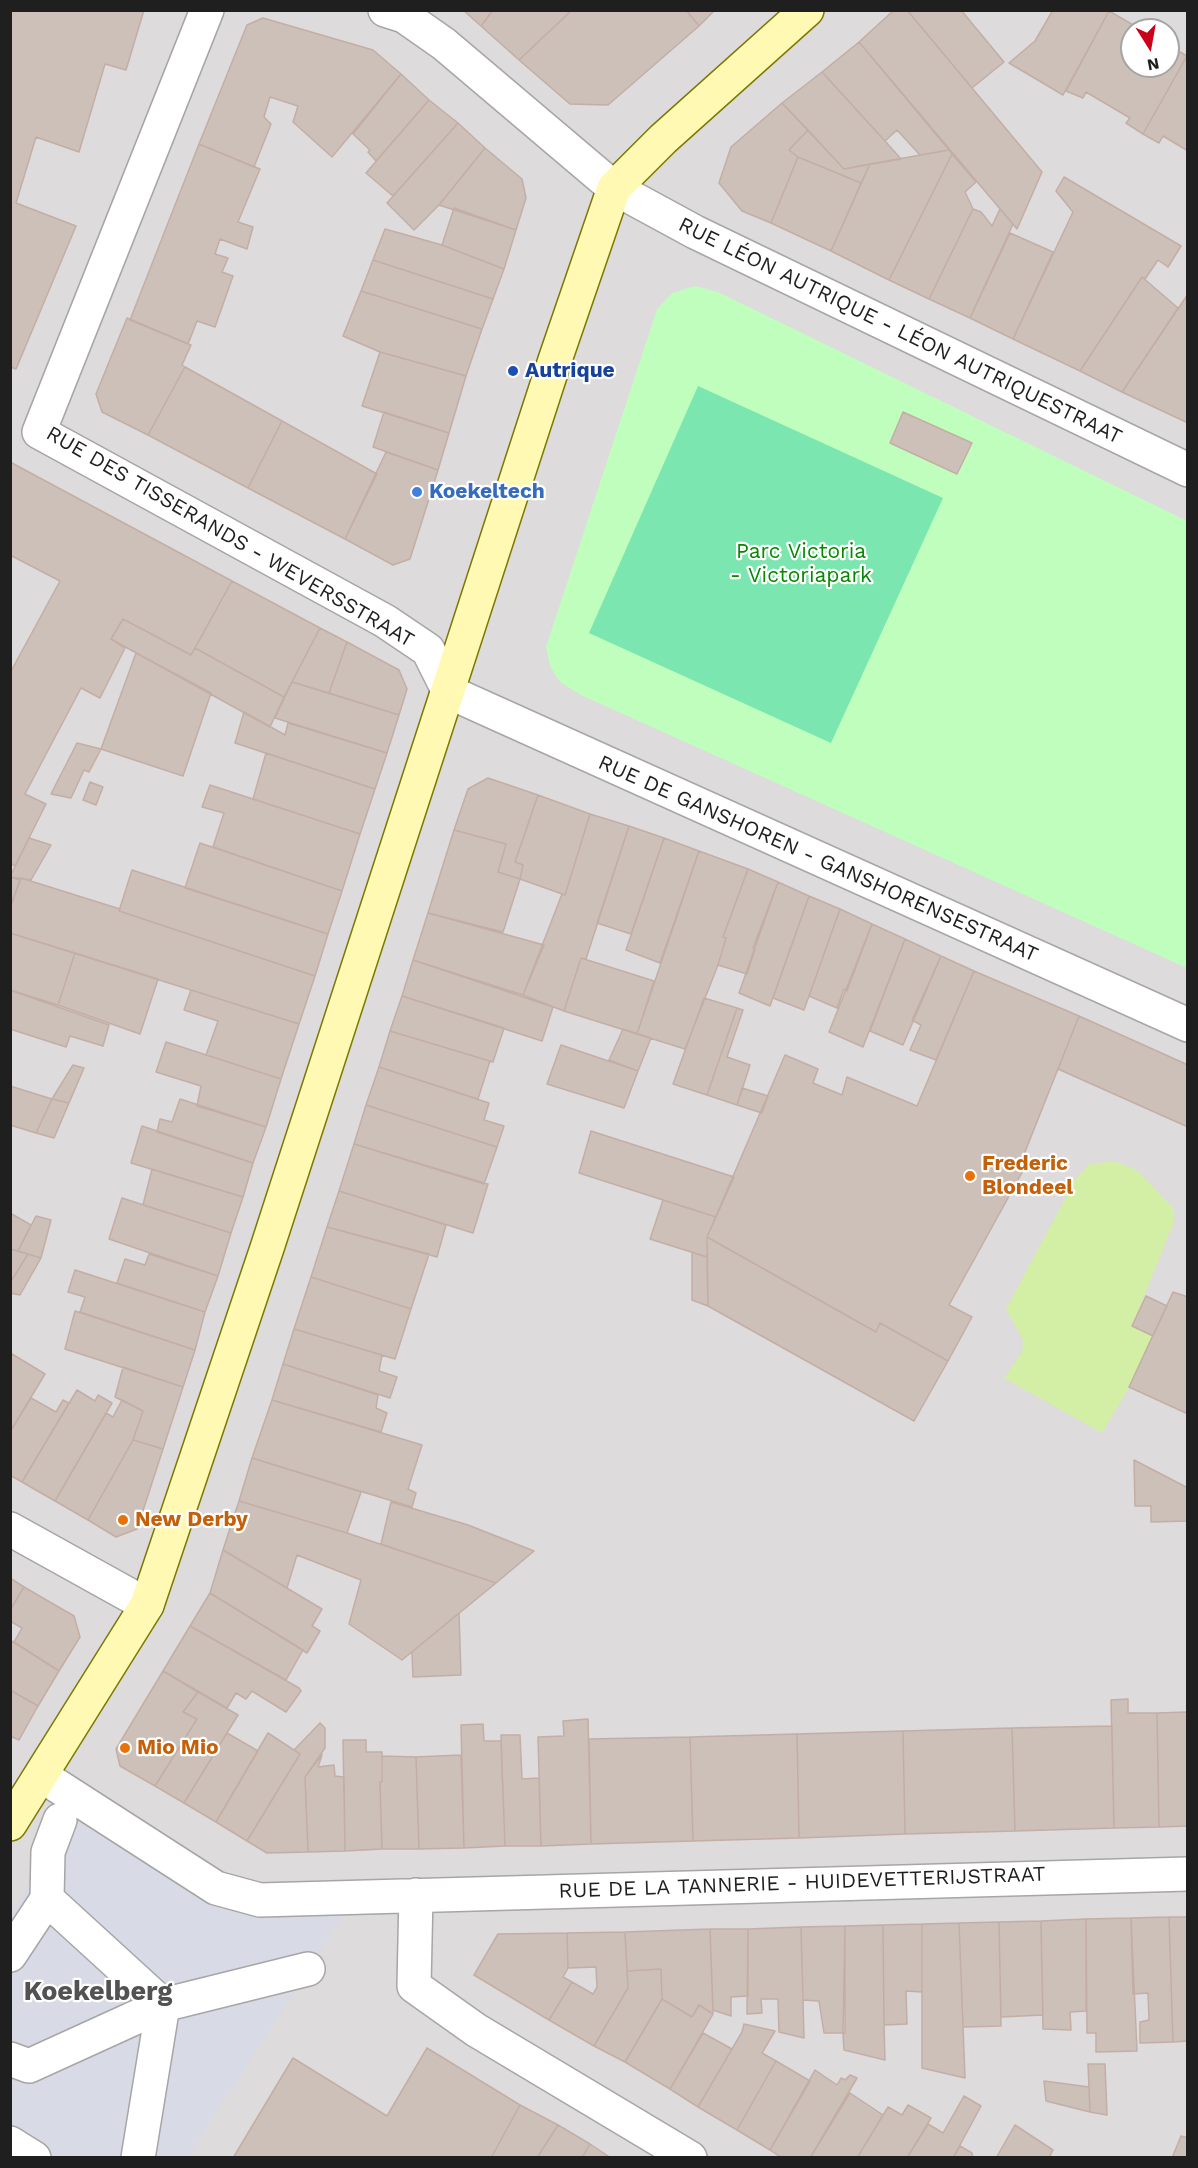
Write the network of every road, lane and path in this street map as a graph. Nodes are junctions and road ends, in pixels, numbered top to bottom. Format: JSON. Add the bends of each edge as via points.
{"nodes":[{"id":1,"x":207,"y":10,"type":"edge"},
{"id":2,"x":385,"y":10,"type":"edge"},
{"id":3,"x":807,"y":10,"type":"edge"},
{"id":4,"x":614,"y":188,"type":"junction"},
{"id":5,"x":1188,"y":470,"type":"edge"},
{"id":6,"x":449,"y":692,"type":"junction"},
{"id":7,"x":1188,"y":1025,"type":"edge"},
{"id":8,"x":10,"y":1529,"type":"edge"},
{"id":9,"x":147,"y":1605,"type":"junction"},
{"id":10,"x":42,"y":1776,"type":"junction"},
{"id":11,"x":60,"y":1820,"type":"dead end"},
{"id":12,"x":10,"y":1824,"type":"edge"},
{"id":13,"x":1188,"y":1874,"type":"edge"},
{"id":14,"x":416,"y":1895,"type":"junction"},
{"id":15,"x":47,"y":1899,"type":"junction"},
{"id":16,"x":10,"y":1955,"type":"edge"},
{"id":17,"x":308,"y":1969,"type":"dead end"},
{"id":18,"x":163,"y":2005,"type":"junction"},
{"id":19,"x":10,"y":2060,"type":"edge"},
{"id":20,"x":10,"y":2143,"type":"edge"},
{"id":21,"x":34,"y":2157,"type":"edge"},
{"id":22,"x":138,"y":2157,"type":"edge"},
{"id":23,"x":690,"y":2157,"type":"edge"}],
"edges":[{"from":1,"to":6,"type":"street","name":"RUE DES TISSERANDS - WEVERSSTRAAT","via":[[39,432],[385,621],[428,650]]},
{"from":2,"to":4,"type":"street","name":"RUE LÉON AUTRIQUE - LÉON AUTRIQUESTRAAT","via":[[404,16],[444,44]]},
{"from":3,"to":4,"type":"street"},
{"from":4,"to":5,"type":"street","name":"RUE LÉON AUTRIQUE - LÉON AUTRIQUESTRAAT","via":[[716,243]]},
{"from":4,"to":6,"type":"street"},
{"from":6,"to":7,"type":"street","name":"RUE DE GANSHOREN - GANSHORENSESTRAAT"},
{"from":6,"to":9,"type":"street"},
{"from":8,"to":9,"type":"street"},
{"from":9,"to":10,"type":"street"},
{"from":10,"to":12,"type":"street"},
{"from":10,"to":14,"type":"street","name":"RUE DE LA TANNERIE - HUIDEVETTERIJSTRAAT","via":[[216,1888],[260,1900]]},
{"from":11,"to":15,"type":"street","via":[[48,1852]]},
{"from":13,"to":14,"type":"street","name":"RUE DE LA TANNERIE - HUIDEVETTERIJSTRAAT"},
{"from":14,"to":23,"type":"street","via":[[414,1986],[476,2030]]},
{"from":15,"to":16,"type":"street"},
{"from":15,"to":18,"type":"street"},
{"from":17,"to":18,"type":"street"},
{"from":18,"to":19,"type":"street","via":[[29,2066]]},
{"from":18,"to":22,"type":"street"},
{"from":20,"to":21,"type":"street"}]}
